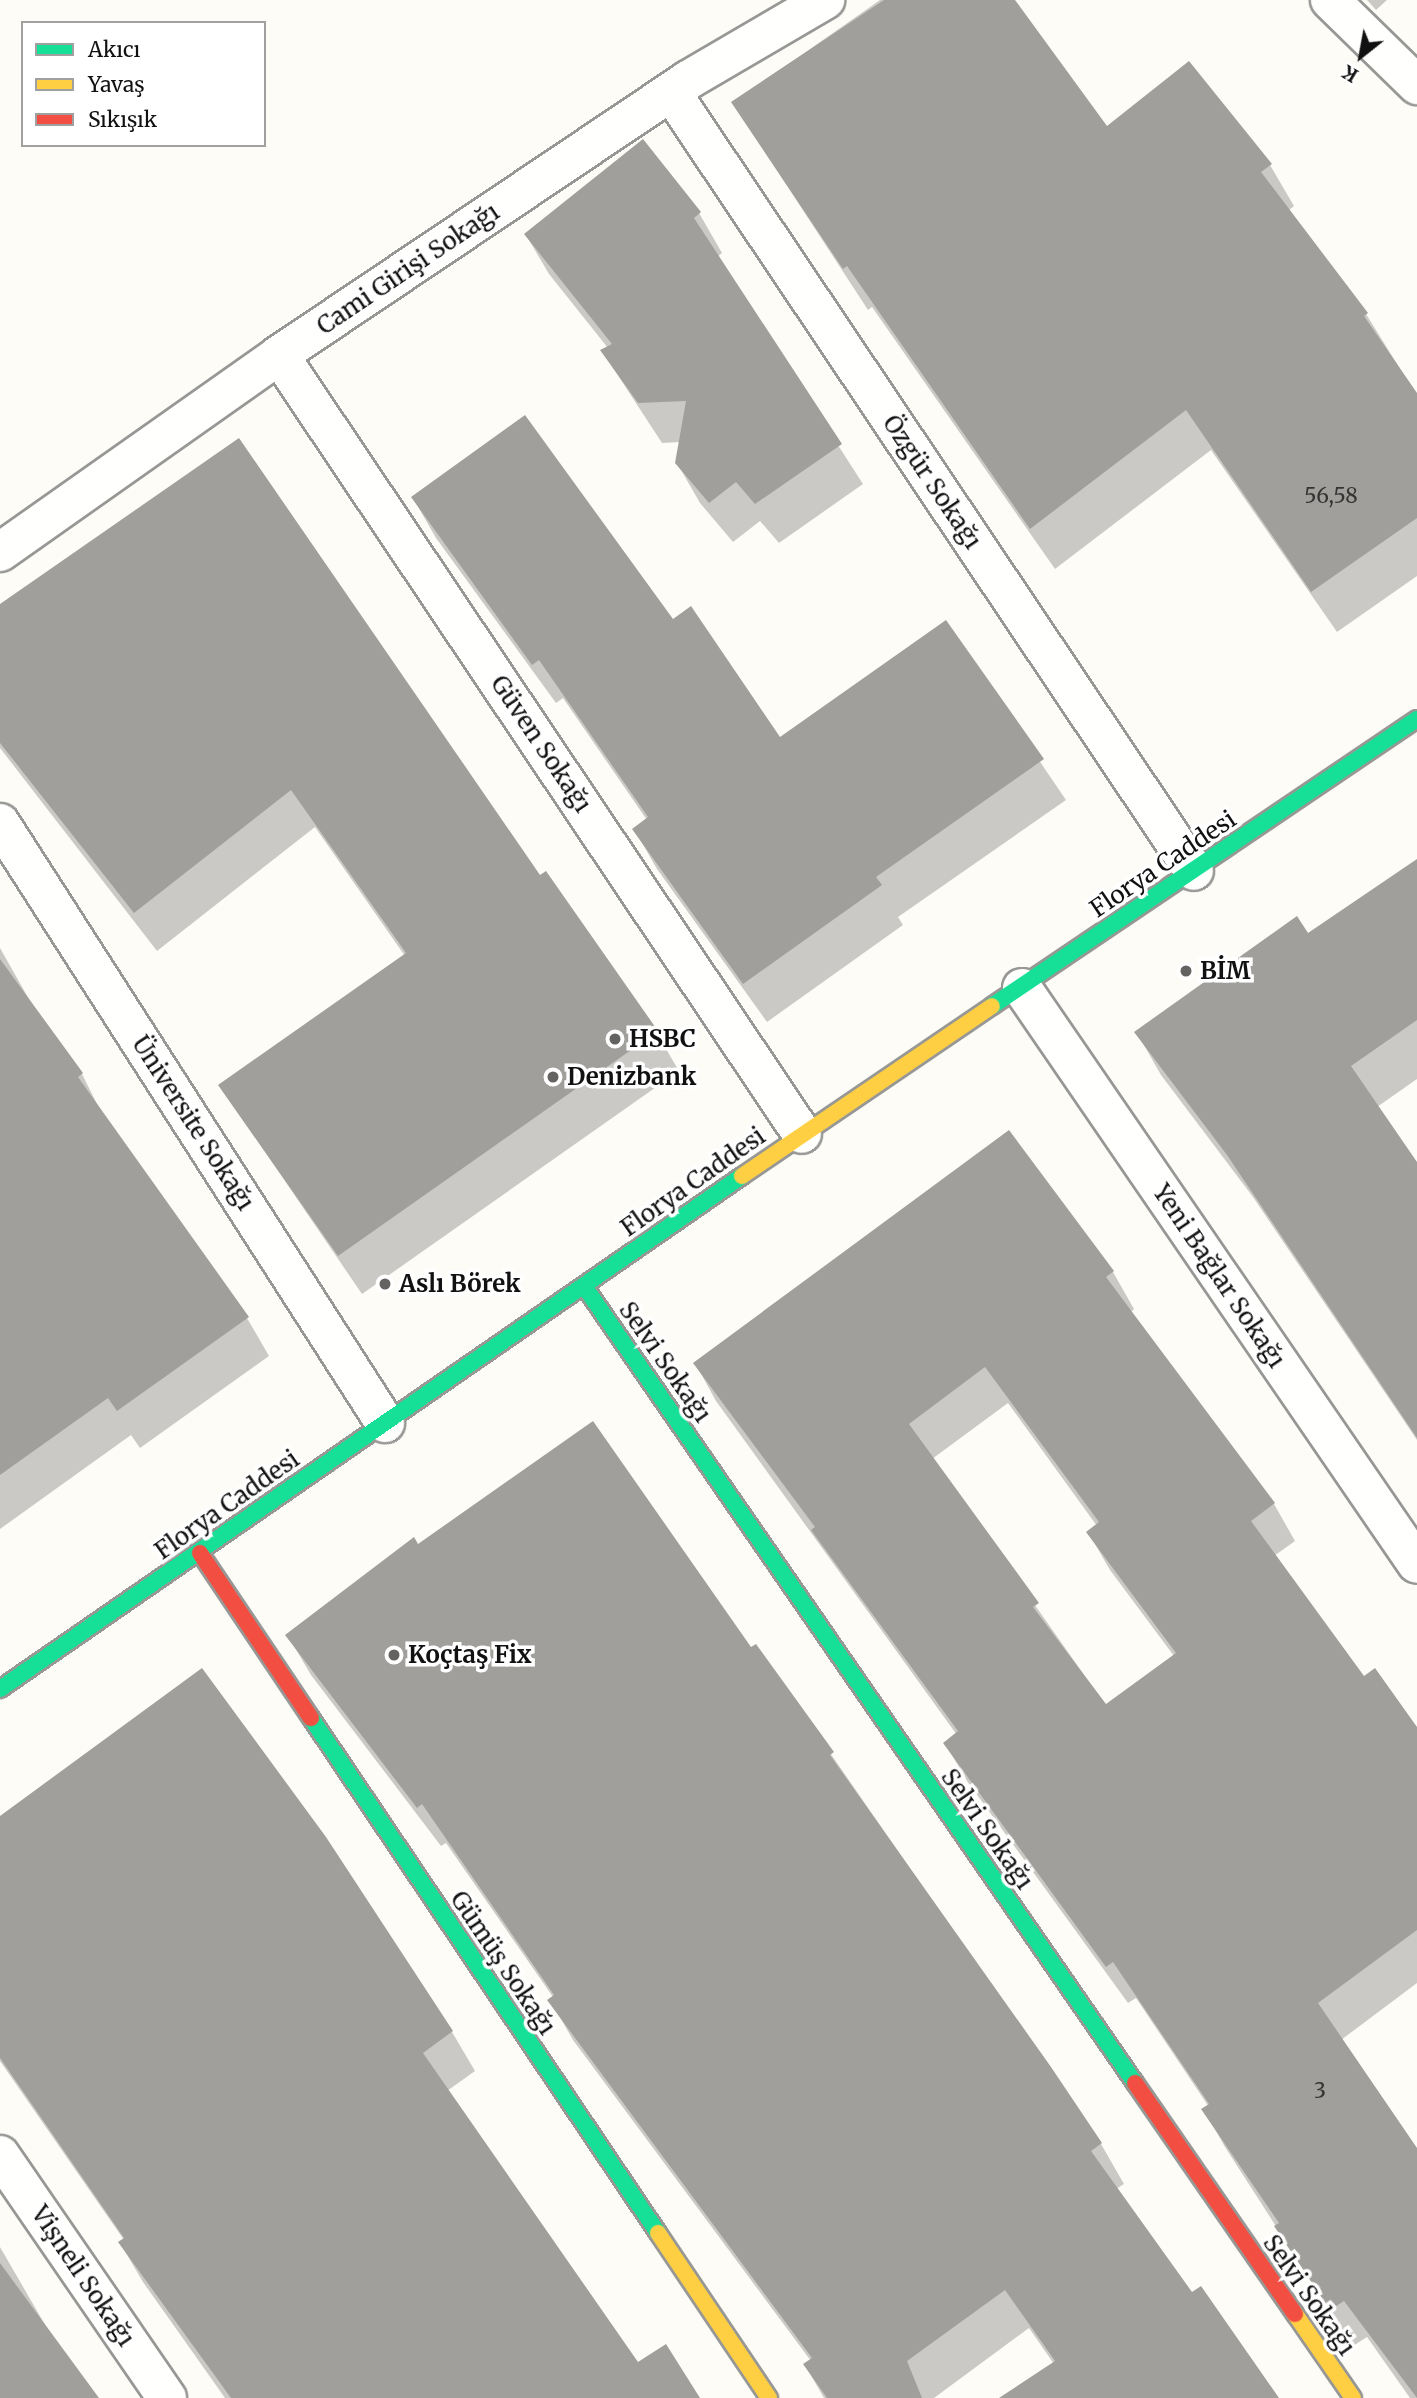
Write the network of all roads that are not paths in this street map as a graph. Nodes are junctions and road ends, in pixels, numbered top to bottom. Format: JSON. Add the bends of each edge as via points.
{"nodes":[{"id":1,"x":825,"y":0,"type":"edge"},
{"id":2,"x":1330,"y":0,"type":"edge"},
{"id":3,"x":1417,"y":85,"type":"edge"},
{"id":4,"x":671,"y":92,"type":"junction"},
{"id":5,"x":279,"y":355,"type":"junction"},
{"id":6,"x":0,"y":552,"type":"edge"},
{"id":7,"x":1417,"y":719,"type":"edge"},
{"id":8,"x":0,"y":823,"type":"edge"},
{"id":9,"x":1194,"y":872,"type":"junction"},
{"id":10,"x":1022,"y":988,"type":"junction"},
{"id":11,"x":802,"y":1134,"type":"junction"},
{"id":12,"x":584,"y":1286,"type":"junction"},
{"id":13,"x":385,"y":1423,"type":"junction"},
{"id":14,"x":200,"y":1553,"type":"junction"},
{"id":15,"x":1417,"y":1564,"type":"edge"},
{"id":16,"x":0,"y":1689,"type":"edge"},
{"id":17,"x":0,"y":2155,"type":"edge"},
{"id":18,"x":167,"y":2398,"type":"edge"},
{"id":19,"x":769,"y":2398,"type":"edge"},
{"id":20,"x":1353,"y":2398,"type":"edge"}],
"edges":[{"from":1,"to":4,"type":"street","name":"Cami Girişi Sokağı"},
{"from":2,"to":3,"type":"street"},
{"from":4,"to":5,"type":"street","name":"Cami Girişi Sokağı"},
{"from":4,"to":9,"type":"street","name":"Özgür Sokağı"},
{"from":5,"to":6,"type":"street","name":"Cami Girişi Sokağı"},
{"from":5,"to":11,"type":"street","name":"Güven Sokağı"},
{"from":7,"to":9,"type":"street","name":"Florya Caddesi"},
{"from":8,"to":13,"type":"street","name":"Üniversite Sokağı"},
{"from":9,"to":10,"type":"street","name":"Florya Caddesi"},
{"from":10,"to":11,"type":"street","name":"Florya Caddesi"},
{"from":10,"to":15,"type":"street","name":"Yeni Bağlar Sokağı"},
{"from":11,"to":12,"type":"street","name":"Florya Caddesi"},
{"from":12,"to":13,"type":"street","name":"Florya Caddesi"},
{"from":12,"to":20,"type":"street","name":"Selvi Sokağı"},
{"from":13,"to":14,"type":"street","name":"Florya Caddesi"},
{"from":14,"to":16,"type":"street","name":"Florya Caddesi"},
{"from":14,"to":19,"type":"street","name":"Gümüş Sokağı"},
{"from":17,"to":18,"type":"street","name":"Vişneli Sokağı"}]}
